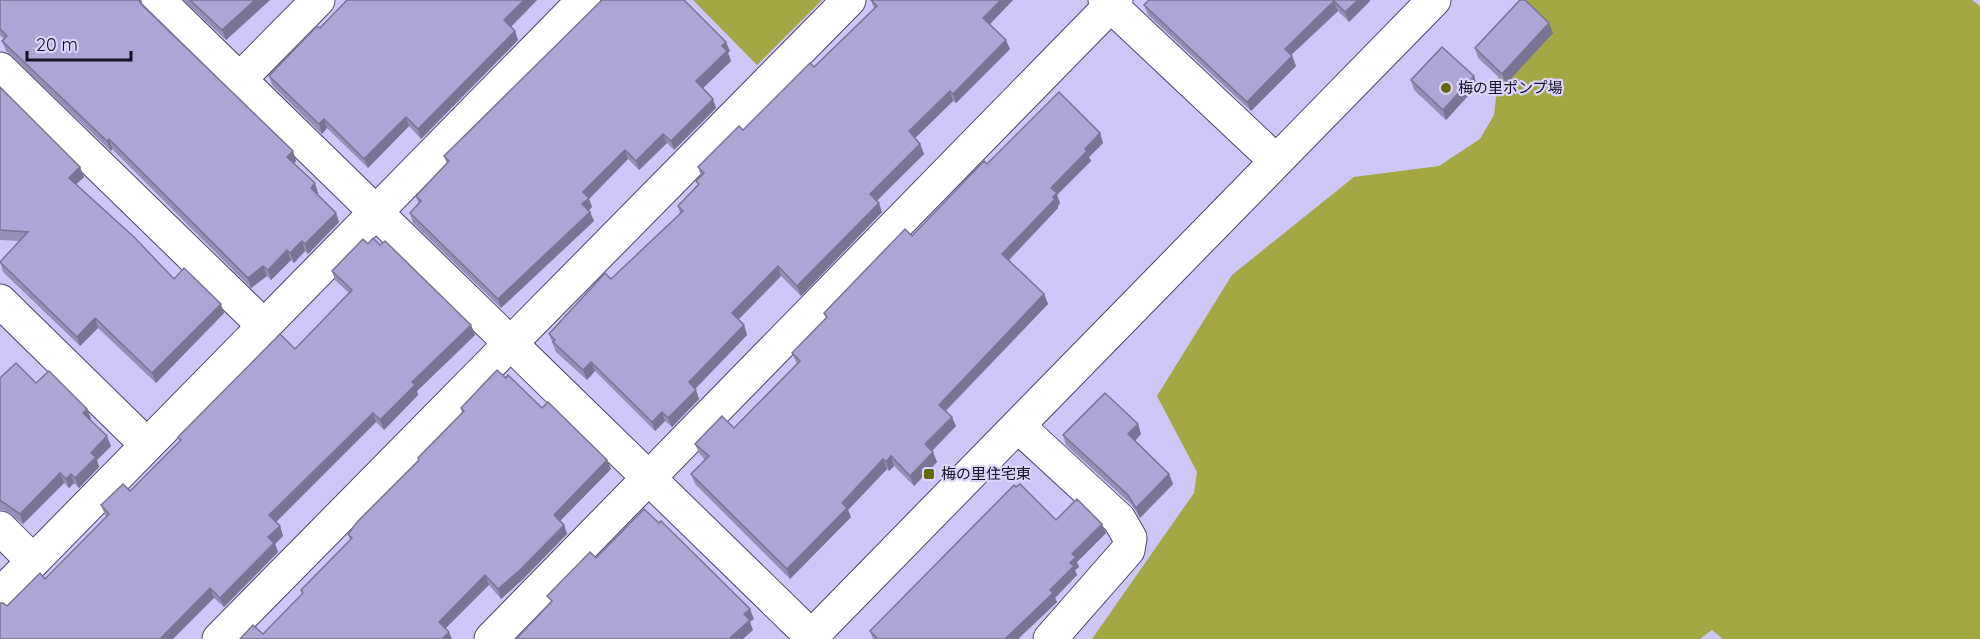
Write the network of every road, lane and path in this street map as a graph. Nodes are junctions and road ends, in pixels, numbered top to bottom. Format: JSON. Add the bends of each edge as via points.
{"nodes":[{"id":1,"x":158,"y":0,"type":"edge"},
{"id":2,"x":318,"y":0,"type":"edge"},
{"id":3,"x":584,"y":0,"type":"edge"},
{"id":4,"x":849,"y":0,"type":"edge"},
{"id":5,"x":1434,"y":0,"type":"edge"},
{"id":6,"x":1111,"y":2,"type":"edge"},
{"id":7,"x":0,"y":69,"type":"edge"},
{"id":8,"x":240,"y":79,"type":"junction"},
{"id":9,"x":1276,"y":161,"type":"junction"},
{"id":10,"x":376,"y":212,"type":"junction"},
{"id":11,"x":0,"y":301,"type":"edge"},
{"id":12,"x":264,"y":326,"type":"junction"},
{"id":13,"x":511,"y":343,"type":"junction"},
{"id":14,"x":1018,"y":426,"type":"junction"},
{"id":15,"x":147,"y":445,"type":"junction"},
{"id":16,"x":649,"y":478,"type":"junction"},
{"id":17,"x":0,"y":528,"type":"edge"},
{"id":18,"x":33,"y":561,"type":"junction"},
{"id":19,"x":0,"y":595,"type":"edge"},
{"id":20,"x":811,"y":638,"type":"edge"},
{"id":21,"x":219,"y":639,"type":"edge"},
{"id":22,"x":491,"y":639,"type":"edge"},
{"id":23,"x":1050,"y":639,"type":"edge"}],
"edges":[{"from":1,"to":8,"type":"street"},
{"from":2,"to":8,"type":"street"},
{"from":3,"to":10,"type":"street"},
{"from":4,"to":13,"type":"street"},
{"from":5,"to":9,"type":"street"},
{"from":6,"to":9,"type":"street"},
{"from":6,"to":16,"type":"street"},
{"from":7,"to":12,"type":"street"},
{"from":8,"to":10,"type":"street"},
{"from":9,"to":14,"type":"street"},
{"from":10,"to":12,"type":"street"},
{"from":10,"to":13,"type":"street"},
{"from":11,"to":15,"type":"street"},
{"from":12,"to":15,"type":"street"},
{"from":13,"to":16,"type":"street"},
{"from":13,"to":21,"type":"street"},
{"from":14,"to":20,"type":"street"},
{"from":14,"to":23,"type":"street","via":[[1119,519],[1130,538],[1128,550]]},
{"from":15,"to":18,"type":"street"},
{"from":16,"to":20,"type":"street"},
{"from":16,"to":22,"type":"street"},
{"from":17,"to":18,"type":"street"},
{"from":18,"to":19,"type":"street"}]}
